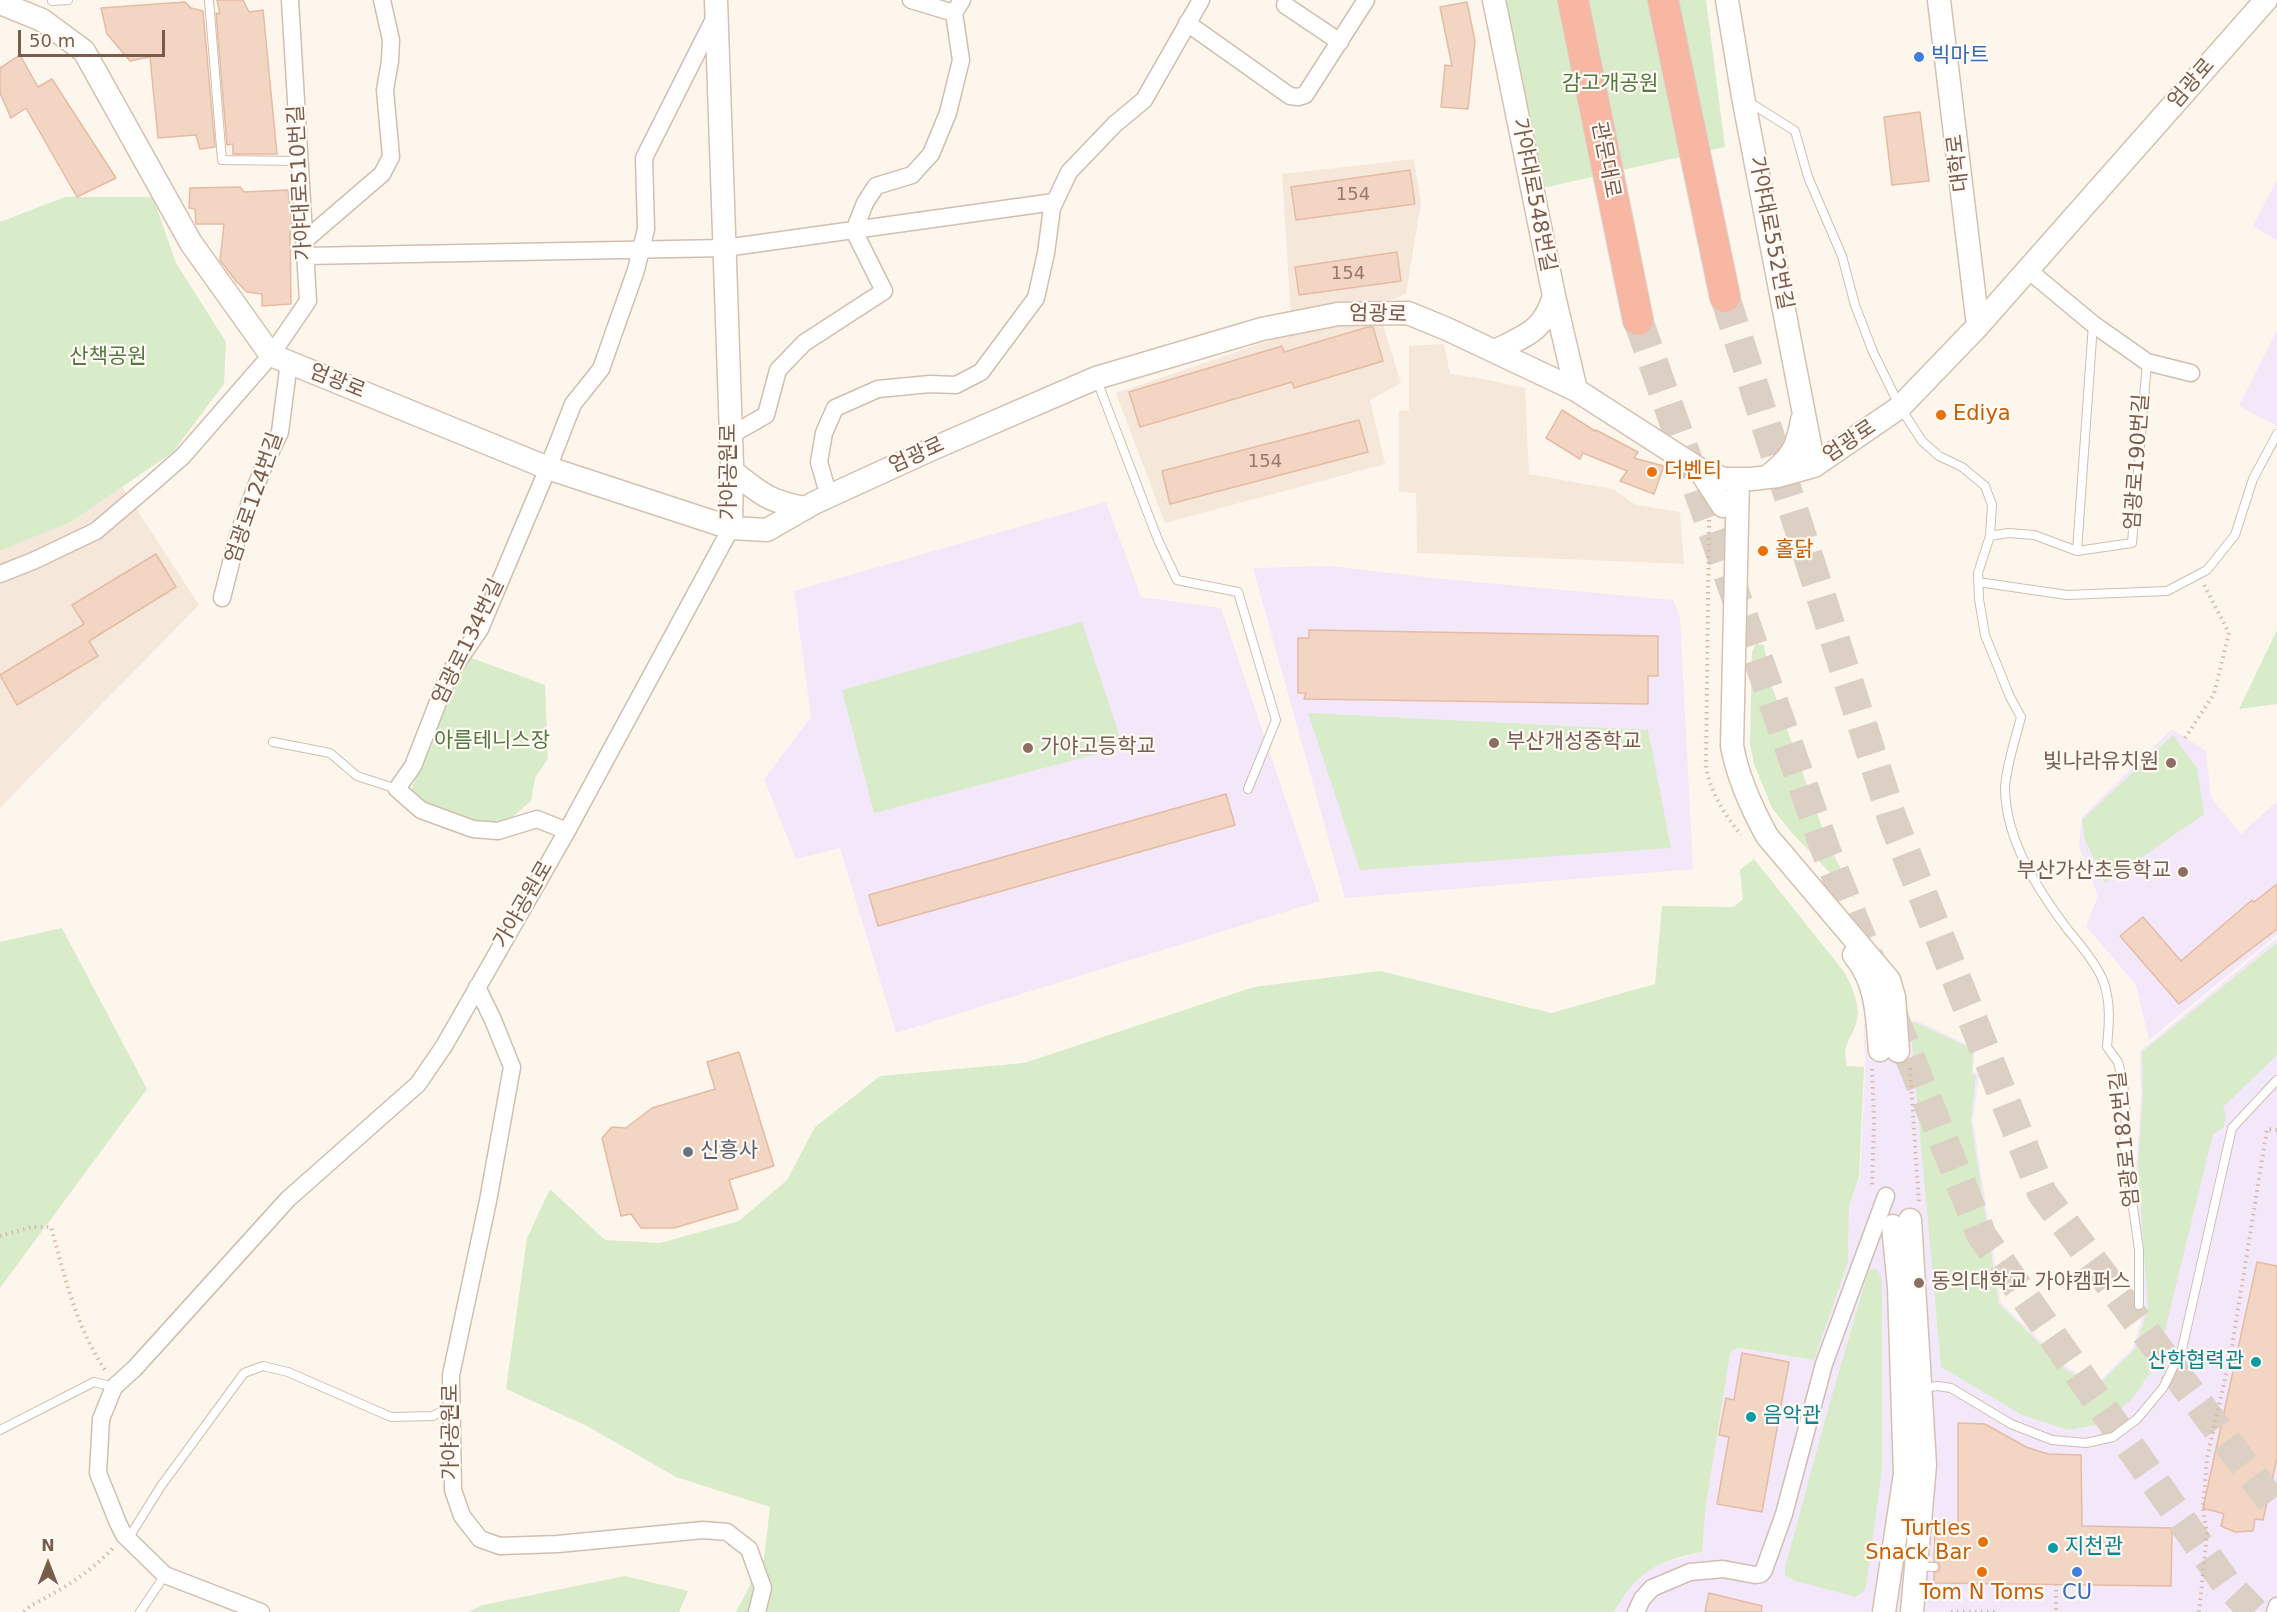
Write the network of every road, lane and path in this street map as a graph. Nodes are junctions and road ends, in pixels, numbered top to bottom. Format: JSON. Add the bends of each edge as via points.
{"nodes":[{"id":1,"x":68,"y":0,"type":"edge"},
{"id":2,"x":209,"y":0,"type":"edge"},
{"id":3,"x":290,"y":0,"type":"edge"},
{"id":4,"x":382,"y":0,"type":"edge"},
{"id":5,"x":911,"y":0,"type":"edge"},
{"id":6,"x":1202,"y":0,"type":"edge"},
{"id":7,"x":1366,"y":0,"type":"edge"},
{"id":8,"x":1494,"y":0,"type":"edge"},
{"id":9,"x":1573,"y":0,"type":"edge"},
{"id":10,"x":1663,"y":0,"type":"edge"},
{"id":11,"x":1727,"y":0,"type":"edge"},
{"id":12,"x":1939,"y":0,"type":"edge"},
{"id":13,"x":2266,"y":0,"type":"edge"},
{"id":14,"x":52,"y":1,"type":"edge"},
{"id":15,"x":0,"y":3,"type":"edge"},
{"id":16,"x":1285,"y":5,"type":"dead end"},
{"id":17,"x":958,"y":6,"type":"edge"},
{"id":18,"x":717,"y":7,"type":"edge"},
{"id":19,"x":1187,"y":23,"type":"junction"},
{"id":20,"x":1340,"y":42,"type":"junction"},
{"id":21,"x":1743,"y":97,"type":"junction"},
{"id":22,"x":299,"y":161,"type":"junction"},
{"id":23,"x":1054,"y":202,"type":"junction"},
{"id":24,"x":855,"y":228,"type":"junction"},
{"id":25,"x":305,"y":248,"type":"junction"},
{"id":26,"x":725,"y":248,"type":"junction"},
{"id":27,"x":640,"y":249,"type":"junction"},
{"id":28,"x":2028,"y":270,"type":"junction"},
{"id":29,"x":1554,"y":296,"type":"junction"},
{"id":30,"x":1725,"y":297,"type":"tunnel mouth"},
{"id":31,"x":1638,"y":320,"type":"tunnel mouth"},
{"id":32,"x":2093,"y":324,"type":"junction"},
{"id":33,"x":1978,"y":326,"type":"junction"},
{"id":34,"x":1495,"y":351,"type":"junction"},
{"id":35,"x":280,"y":358,"type":"junction"},
{"id":36,"x":2147,"y":362,"type":"junction"},
{"id":37,"x":2191,"y":373,"type":"dead end"},
{"id":38,"x":1096,"y":378,"type":"junction"},
{"id":39,"x":1576,"y":390,"type":"junction"},
{"id":40,"x":1900,"y":407,"type":"junction"},
{"id":41,"x":1804,"y":410,"type":"junction"},
{"id":42,"x":2277,"y":434,"type":"edge"},
{"id":43,"x":731,"y":435,"type":"junction"},
{"id":44,"x":1814,"y":466,"type":"junction"},
{"id":45,"x":548,"y":468,"type":"junction"},
{"id":46,"x":1699,"y":469,"type":"junction"},
{"id":47,"x":732,"y":471,"type":"junction"},
{"id":48,"x":1766,"y":477,"type":"junction"},
{"id":49,"x":1731,"y":479,"type":"junction"},
{"id":50,"x":829,"y":497,"type":"junction"},
{"id":51,"x":1722,"y":506,"type":"junction"},
{"id":52,"x":805,"y":508,"type":"junction"},
{"id":53,"x":731,"y":528,"type":"junction"},
{"id":54,"x":1990,"y":536,"type":"junction"},
{"id":55,"x":2077,"y":551,"type":"junction"},
{"id":56,"x":0,"y":574,"type":"edge"},
{"id":57,"x":2198,"y":574,"type":"junction"},
{"id":58,"x":1978,"y":582,"type":"junction"},
{"id":59,"x":222,"y":598,"type":"dead end"},
{"id":60,"x":2185,"y":738,"type":"dead end"},
{"id":61,"x":273,"y":742,"type":"dead end"},
{"id":62,"x":397,"y":789,"type":"junction"},
{"id":63,"x":1248,"y":789,"type":"dead end"},
{"id":64,"x":567,"y":831,"type":"junction"},
{"id":65,"x":477,"y":987,"type":"junction"},
{"id":66,"x":2277,"y":1080,"type":"edge"},
{"id":67,"x":2277,"y":1130,"type":"edge"},
{"id":68,"x":1886,"y":1196,"type":"dead end"},
{"id":69,"x":1902,"y":1223,"type":"dead end"},
{"id":70,"x":0,"y":1236,"type":"edge"},
{"id":71,"x":2139,"y":1305,"type":"dead end"},
{"id":72,"x":114,"y":1387,"type":"junction"},
{"id":73,"x":1912,"y":1389,"type":"junction"},
{"id":74,"x":452,"y":1406,"type":"junction"},
{"id":75,"x":0,"y":1430,"type":"edge"},
{"id":76,"x":126,"y":1537,"type":"junction"},
{"id":77,"x":165,"y":1575,"type":"junction"},
{"id":78,"x":2056,"y":1584,"type":"dead end"},
{"id":79,"x":2277,"y":1606,"type":"edge"},
{"id":80,"x":24,"y":1612,"type":"edge"},
{"id":81,"x":140,"y":1612,"type":"edge"},
{"id":82,"x":261,"y":1612,"type":"edge"},
{"id":83,"x":757,"y":1612,"type":"edge"},
{"id":84,"x":1636,"y":1612,"type":"edge"},
{"id":85,"x":1884,"y":1612,"type":"edge"},
{"id":86,"x":1912,"y":1612,"type":"edge"},
{"id":87,"x":1951,"y":1612,"type":"edge"},
{"id":88,"x":1998,"y":1612,"type":"edge"},
{"id":89,"x":2056,"y":1612,"type":"edge"},
{"id":90,"x":2199,"y":1612,"type":"edge"},
{"id":91,"x":2275,"y":1612,"type":"edge"}],
"edges":[{"from":1,"to":14,"type":"lane"},
{"from":2,"to":22,"type":"lane","via":[[222,160]]},
{"from":3,"to":22,"type":"street","name":"가야대로510번길"},
{"from":4,"to":25,"type":"street","via":[[391,40],[385,90],[391,157],[382,174]]},
{"from":5,"to":17,"type":"street"},
{"from":6,"to":19,"type":"street"},
{"from":7,"to":20,"type":"street"},
{"from":8,"to":29,"type":"main road","name":"가야대로548번길"},
{"from":9,"to":31,"type":"highway","name":"관문대로"},
{"from":10,"to":30,"type":"highway"},
{"from":11,"to":21,"type":"main road","name":"가야대로552번길"},
{"from":12,"to":33,"type":"main road","name":"대학로"},
{"from":13,"to":28,"type":"main road","name":"엄광로"},
{"from":15,"to":35,"type":"main road","via":[[42,20],[84,51],[190,243]]},
{"from":16,"to":20,"type":"street"},
{"from":17,"to":24,"type":"street","via":[[961,60],[948,113],[931,154],[912,175],[876,186]]},
{"from":18,"to":26,"type":"main road","name":"가야공원로"},
{"from":18,"to":27,"type":"street","name":"엄광로134번길","via":[[644,158],[646,229]]},
{"from":19,"to":20,"type":"street","via":[[1290,96],[1298,97],[1305,95]]},
{"from":19,"to":23,"type":"street","via":[[1144,100],[1069,172]]},
{"from":21,"to":40,"type":"lane","via":[[1795,131],[1808,177],[1842,256],[1858,314]]},
{"from":21,"to":41,"type":"main road","name":"가야대로552번길"},
{"from":22,"to":25,"type":"street","name":"가야대로510번길"},
{"from":23,"to":24,"type":"street"},
{"from":23,"to":50,"type":"street","via":[[1036,298],[981,372],[956,385],[878,389],[835,408],[824,434],[819,462]]},
{"from":24,"to":26,"type":"street"},
{"from":24,"to":43,"type":"street","via":[[884,291],[804,342],[778,370],[766,414]]},
{"from":25,"to":27,"type":"street"},
{"from":25,"to":35,"type":"street","name":"가야대로510번길","via":[[308,301]]},
{"from":26,"to":27,"type":"street"},
{"from":26,"to":43,"type":"main road","name":"가야공원로"},
{"from":27,"to":45,"type":"street","name":"엄광로134번길","via":[[601,369],[573,404]]},
{"from":28,"to":32,"type":"street","name":"엄광로190번길"},
{"from":28,"to":33,"type":"main road","name":"엄광로"},
{"from":29,"to":34,"type":"main road","via":[[1549,314],[1530,334]]},
{"from":29,"to":39,"type":"main road","name":"가야대로548번길"},
{"from":32,"to":36,"type":"street","name":"엄광로190번길"},
{"from":32,"to":55,"type":"lane"},
{"from":33,"to":40,"type":"main road","name":"엄광로"},
{"from":34,"to":38,"type":"main road","name":"엄광로","via":[[1408,313],[1338,314],[1262,329]]},
{"from":34,"to":39,"type":"main road","name":"엄광로"},
{"from":35,"to":45,"type":"main road","name":"엄광로"},
{"from":35,"to":56,"type":"street","name":"가야대로510번길","via":[[183,456],[96,531]]},
{"from":35,"to":59,"type":"street","name":"엄광로124번길","via":[[280,432],[238,535]]},
{"from":36,"to":37,"type":"street","name":"엄광로190번길"},
{"from":36,"to":55,"type":"lane","name":"엄광로190번길","via":[[2132,543]]},
{"from":38,"to":50,"type":"main road","name":"엄광로"},
{"from":38,"to":63,"type":"lane","via":[[1177,580],[1238,592],[1276,720]]},
{"from":39,"to":46,"type":"main road","name":"엄광로"},
{"from":40,"to":44,"type":"main road","name":"엄광로"},
{"from":40,"to":54,"type":"lane","name":"엄광로182번길","via":[[1922,441],[1985,486],[1992,505]]},
{"from":41,"to":44,"type":"main road","name":"가야대로552번길"},
{"from":41,"to":48,"type":"main road","via":[[1795,446],[1786,462]]},
{"from":42,"to":57,"type":"lane","via":[[2253,479],[2235,535],[2207,570]]},
{"from":43,"to":47,"type":"main road","name":"가야공원로"},
{"from":44,"to":48,"type":"main road","name":"엄광로"},
{"from":45,"to":53,"type":"main road","name":"엄광로"},
{"from":45,"to":62,"type":"street","name":"엄광로134번길","via":[[480,628],[449,674],[413,766]]},
{"from":46,"to":49,"type":"main road","name":"엄광로"},
{"from":46,"to":51,"type":"main road"},
{"from":47,"to":52,"type":"main road","via":[[779,504]]},
{"from":47,"to":53,"type":"main road","name":"가야공원로"},
{"from":48,"to":49,"type":"main road","name":"엄광로"},
{"from":49,"to":51,"type":"main road"},
{"from":49,"to":51,"type":"main road","via":[[1732,746],[1736,766],[1767,836],[1889,980],[1894,997],[1889,1051],[1870,979],[1751,832],[1721,768],[1718,712]]},
{"from":50,"to":52,"type":"main road","name":"엄광로"},
{"from":52,"to":53,"type":"main road","name":"엄광로","via":[[767,530]]},
{"from":53,"to":64,"type":"street","name":"가야공원로"},
{"from":54,"to":55,"type":"lane","name":"엄광로190번길","via":[[2034,535]]},
{"from":54,"to":58,"type":"lane","name":"엄광로182번길"},
{"from":57,"to":58,"type":"lane","via":[[2167,591],[2111,594],[2067,595]]},
{"from":57,"to":60,"type":"path","via":[[2229,633],[2214,694]]},
{"from":58,"to":71,"type":"lane","name":"엄광로182번길","via":[[1985,635],[2021,717],[2005,788],[2010,821],[2041,893],[2082,948],[2106,991],[2110,1010],[2107,1047],[2118,1062],[2123,1082],[2124,1143],[2139,1250]]},
{"from":61,"to":62,"type":"lane","via":[[330,753],[357,776]]},
{"from":62,"to":64,"type":"street","via":[[421,810],[472,828],[498,831],[537,819]]},
{"from":64,"to":65,"type":"street","name":"가야공원로"},
{"from":65,"to":72,"type":"street","name":"가야공원로","via":[[418,1084],[288,1199]]},
{"from":65,"to":74,"type":"street","name":"가야공원로","via":[[512,1067],[451,1375]]},
{"from":66,"to":73,"type":"lane","via":[[2232,1128],[2182,1349],[2163,1388],[2137,1419],[2113,1437],[2086,1443],[2052,1440],[2011,1424],[1951,1388]]},
{"from":67,"to":90,"type":"path","via":[[2267,1129],[2231,1353],[2207,1458],[2203,1508],[2207,1534]]},
{"from":68,"to":84,"type":"street","via":[[1824,1364],[1784,1514],[1764,1570],[1755,1575],[1722,1569],[1690,1572],[1652,1588]]},
{"from":69,"to":73,"type":"main road","via":[[1899,1287]]},
{"from":70,"to":72,"type":"path","via":[[32,1227],[51,1227],[78,1321]]},
{"from":72,"to":75,"type":"lane","via":[[94,1382]]},
{"from":72,"to":76,"type":"street","name":"가야공원로","via":[[100,1419],[98,1473]]},
{"from":73,"to":85,"type":"main road","via":[[1905,1474]]},
{"from":73,"to":86,"type":"main road","via":[[1925,1476],[1925,1566]]},
{"from":74,"to":76,"type":"lane","via":[[433,1416],[391,1417],[288,1372],[263,1366],[244,1373]]},
{"from":74,"to":83,"type":"street","name":"가야공원로","via":[[453,1490],[462,1516],[480,1539],[500,1546],[703,1530],[727,1532],[749,1549],[763,1588]]},
{"from":76,"to":77,"type":"street","name":"가야공원로"},
{"from":76,"to":80,"type":"path","via":[[72,1584]]},
{"from":77,"to":81,"type":"lane"},
{"from":77,"to":82,"type":"street","name":"가야공원로"},
{"from":78,"to":89,"type":"path"},
{"from":79,"to":91,"type":"street"},
{"from":87,"to":88,"type":"path"}]}
